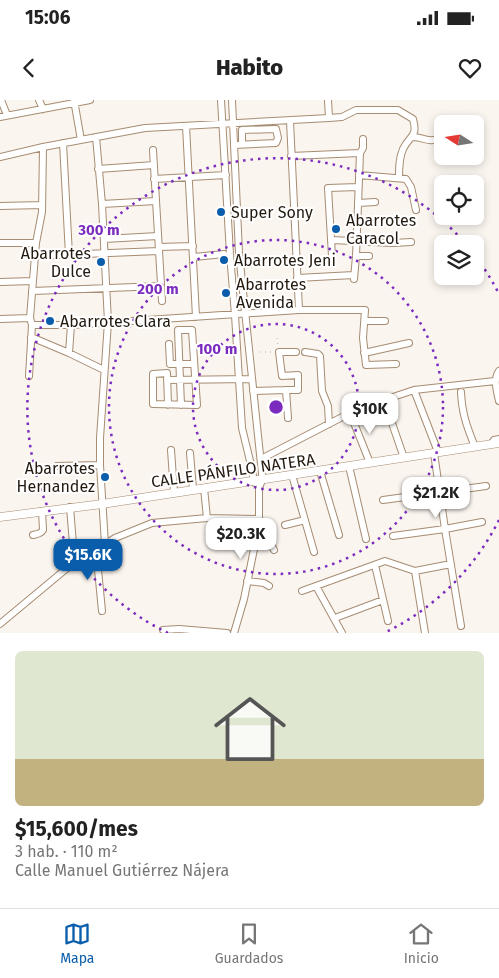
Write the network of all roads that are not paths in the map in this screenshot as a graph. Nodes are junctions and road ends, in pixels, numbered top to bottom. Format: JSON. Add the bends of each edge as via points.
{"nodes":[{"id":1,"x":1,"y":100,"type":"edge"},
{"id":2,"x":40,"y":100,"type":"edge"},
{"id":3,"x":90,"y":100,"type":"edge"},
{"id":4,"x":221,"y":100,"type":"edge"},
{"id":5,"x":232,"y":100,"type":"edge"},
{"id":6,"x":328,"y":100,"type":"edge"},
{"id":7,"x":75,"y":101,"type":"edge"},
{"id":8,"x":43,"y":109,"type":"junction"},
{"id":9,"x":3,"y":116,"type":"edge"},
{"id":10,"x":329,"y":118,"type":"junction"},
{"id":11,"x":290,"y":121,"type":"junction"},
{"id":12,"x":222,"y":123,"type":"junction"},
{"id":13,"x":234,"y":123,"type":"junction"},
{"id":14,"x":186,"y":126,"type":"junction"},
{"id":15,"x":96,"y":137,"type":"junction"},
{"id":16,"x":412,"y":137,"type":"junction"},
{"id":17,"x":363,"y":139,"type":"dead end"},
{"id":18,"x":81,"y":140,"type":"junction"},
{"id":19,"x":434,"y":140,"type":"edge"},
{"id":20,"x":63,"y":143,"type":"junction"},
{"id":21,"x":242,"y":144,"type":"junction"},
{"id":22,"x":234,"y":145,"type":"junction"},
{"id":23,"x":43,"y":147,"type":"junction"},
{"id":24,"x":152,"y":150,"type":"dead end"},
{"id":25,"x":360,"y":153,"type":"junction"},
{"id":26,"x":292,"y":156,"type":"junction"},
{"id":27,"x":0,"y":157,"type":"edge"},
{"id":28,"x":154,"y":165,"type":"junction"},
{"id":29,"x":98,"y":169,"type":"junction"},
{"id":30,"x":359,"y":174,"type":"junction"},
{"id":31,"x":226,"y":175,"type":"junction"},
{"id":32,"x":188,"y":177,"type":"junction"},
{"id":33,"x":399,"y":178,"type":"junction"},
{"id":34,"x":154,"y":179,"type":"junction"},
{"id":35,"x":358,"y":187,"type":"junction"},
{"id":36,"x":156,"y":201,"type":"junction"},
{"id":37,"x":375,"y":202,"type":"dead end"},
{"id":38,"x":358,"y":203,"type":"junction"},
{"id":39,"x":102,"y":204,"type":"junction"},
{"id":40,"x":42,"y":205,"type":"junction"},
{"id":41,"x":0,"y":206,"type":"edge"},
{"id":42,"x":416,"y":210,"type":"dead end"},
{"id":43,"x":228,"y":212,"type":"junction"},
{"id":44,"x":237,"y":212,"type":"junction"},
{"id":45,"x":158,"y":236,"type":"junction"},
{"id":46,"x":104,"y":238,"type":"junction"},
{"id":47,"x":332,"y":240,"type":"junction"},
{"id":48,"x":357,"y":241,"type":"junction"},
{"id":49,"x":411,"y":242,"type":"dead end"},
{"id":50,"x":0,"y":243,"type":"edge"},
{"id":51,"x":36,"y":243,"type":"junction"},
{"id":52,"x":193,"y":246,"type":"junction"},
{"id":53,"x":159,"y":249,"type":"junction"},
{"id":54,"x":104,"y":253,"type":"junction"},
{"id":55,"x":70,"y":254,"type":"junction"},
{"id":56,"x":224,"y":254,"type":"dead end"},
{"id":57,"x":35,"y":256,"type":"junction"},
{"id":58,"x":332,"y":256,"type":"dead end"},
{"id":59,"x":356,"y":256,"type":"junction"},
{"id":60,"x":369,"y":256,"type":"dead end"},
{"id":61,"x":194,"y":257,"type":"junction"},
{"id":62,"x":297,"y":278,"type":"junction"},
{"id":63,"x":33,"y":281,"type":"junction"},
{"id":64,"x":0,"y":282,"type":"edge"},
{"id":65,"x":161,"y":286,"type":"junction"},
{"id":66,"x":107,"y":288,"type":"junction"},
{"id":67,"x":32,"y":291,"type":"junction"},
{"id":68,"x":162,"y":301,"type":"dead end"},
{"id":69,"x":299,"y":310,"type":"junction"},
{"id":70,"x":245,"y":314,"type":"junction"},
{"id":71,"x":235,"y":315,"type":"junction"},
{"id":72,"x":196,"y":317,"type":"junction"},
{"id":73,"x":30,"y":318,"type":"junction"},
{"id":74,"x":0,"y":319,"type":"edge"},
{"id":75,"x":365,"y":321,"type":"junction"},
{"id":76,"x":385,"y":321,"type":"dead end"},
{"id":77,"x":108,"y":322,"type":"junction"},
{"id":78,"x":71,"y":325,"type":"junction"},
{"id":79,"x":32,"y":326,"type":"junction"},
{"id":80,"x":30,"y":337,"type":"junction"},
{"id":81,"x":409,"y":343,"type":"dead end"},
{"id":82,"x":169,"y":344,"type":"dead end"},
{"id":83,"x":296,"y":352,"type":"dead end"},
{"id":84,"x":304,"y":352,"type":"dead end"},
{"id":85,"x":69,"y":353,"type":"junction"},
{"id":86,"x":364,"y":354,"type":"junction"},
{"id":87,"x":180,"y":364,"type":"junction"},
{"id":88,"x":194,"y":364,"type":"junction"},
{"id":89,"x":396,"y":364,"type":"dead end"},
{"id":90,"x":104,"y":370,"type":"junction"},
{"id":91,"x":499,"y":371,"type":"edge"},
{"id":92,"x":29,"y":376,"type":"dead end"},
{"id":93,"x":167,"y":377,"type":"junction"},
{"id":94,"x":196,"y":379,"type":"junction"},
{"id":95,"x":252,"y":379,"type":"junction"},
{"id":96,"x":180,"y":380,"type":"junction"},
{"id":97,"x":240,"y":380,"type":"junction"},
{"id":98,"x":495,"y":381,"type":"junction"},
{"id":99,"x":286,"y":390,"type":"junction"},
{"id":100,"x":414,"y":390,"type":"junction"},
{"id":101,"x":253,"y":391,"type":"junction"},
{"id":102,"x":461,"y":392,"type":"dead end"},
{"id":103,"x":384,"y":400,"type":"junction"},
{"id":104,"x":499,"y":401,"type":"edge"},
{"id":105,"x":168,"y":404,"type":"junction"},
{"id":106,"x":180,"y":405,"type":"junction"},
{"id":107,"x":350,"y":413,"type":"junction"},
{"id":108,"x":288,"y":418,"type":"dead end"},
{"id":109,"x":329,"y":424,"type":"junction"},
{"id":110,"x":499,"y":439,"type":"edge"},
{"id":111,"x":495,"y":444,"type":"edge"},
{"id":112,"x":475,"y":447,"type":"junction"},
{"id":113,"x":171,"y":450,"type":"dead end"},
{"id":114,"x":436,"y":452,"type":"junction"},
{"id":115,"x":190,"y":453,"type":"dead end"},
{"id":116,"x":404,"y":458,"type":"junction"},
{"id":117,"x":261,"y":459,"type":"junction"},
{"id":118,"x":370,"y":463,"type":"junction"},
{"id":119,"x":100,"y":465,"type":"junction"},
{"id":120,"x":56,"y":466,"type":"dead end"},
{"id":121,"x":349,"y":466,"type":"junction"},
{"id":122,"x":261,"y":467,"type":"junction"},
{"id":123,"x":252,"y":469,"type":"junction"},
{"id":124,"x":320,"y":471,"type":"junction"},
{"id":125,"x":292,"y":475,"type":"junction"},
{"id":126,"x":258,"y":480,"type":"junction"},
{"id":127,"x":486,"y":486,"type":"dead end"},
{"id":128,"x":204,"y":488,"type":"junction"},
{"id":129,"x":192,"y":489,"type":"junction"},
{"id":130,"x":174,"y":492,"type":"junction"},
{"id":131,"x":440,"y":493,"type":"junction"},
{"id":132,"x":383,"y":500,"type":"dead end"},
{"id":133,"x":102,"y":504,"type":"junction"},
{"id":134,"x":70,"y":508,"type":"junction"},
{"id":135,"x":42,"y":511,"type":"junction"},
{"id":136,"x":0,"y":517,"type":"edge"},
{"id":137,"x":207,"y":518,"type":"junction"},
{"id":138,"x":259,"y":519,"type":"junction"},
{"id":139,"x":305,"y":520,"type":"junction"},
{"id":140,"x":482,"y":522,"type":"dead end"},
{"id":141,"x":285,"y":525,"type":"dead end"},
{"id":142,"x":445,"y":529,"type":"junction"},
{"id":143,"x":33,"y":535,"type":"dead end"},
{"id":144,"x":339,"y":535,"type":"dead end"},
{"id":145,"x":393,"y":536,"type":"dead end"},
{"id":146,"x":366,"y":539,"type":"dead end"},
{"id":147,"x":105,"y":544,"type":"junction"},
{"id":148,"x":255,"y":544,"type":"junction"},
{"id":149,"x":96,"y":549,"type":"junction"},
{"id":150,"x":274,"y":550,"type":"dead end"},
{"id":151,"x":314,"y":552,"type":"dead end"},
{"id":152,"x":75,"y":558,"type":"dead end"},
{"id":153,"x":451,"y":564,"type":"junction"},
{"id":154,"x":375,"y":565,"type":"junction"},
{"id":155,"x":415,"y":572,"type":"junction"},
{"id":156,"x":247,"y":581,"type":"junction"},
{"id":157,"x":269,"y":586,"type":"dead end"},
{"id":158,"x":316,"y":586,"type":"junction"},
{"id":159,"x":302,"y":591,"type":"dead end"},
{"id":160,"x":382,"y":600,"type":"junction"},
{"id":161,"x":102,"y":610,"type":"dead end"},
{"id":162,"x":335,"y":618,"type":"junction"},
{"id":163,"x":388,"y":621,"type":"dead end"},
{"id":164,"x":0,"y":624,"type":"edge"},
{"id":165,"x":461,"y":626,"type":"dead end"},
{"id":166,"x":163,"y":630,"type":"dead end"},
{"id":167,"x":228,"y":633,"type":"edge"},
{"id":168,"x":234,"y":633,"type":"edge"},
{"id":169,"x":342,"y":633,"type":"edge"},
{"id":170,"x":425,"y":633,"type":"edge"}],
"edges":[{"from":1,"to":9,"type":"street"},
{"from":2,"to":8,"type":"street"},
{"from":3,"to":7,"type":"street"},
{"from":4,"to":12,"type":"street"},
{"from":5,"to":13,"type":"street"},
{"from":6,"to":10,"type":"street"},
{"from":7,"to":8,"type":"street"},
{"from":7,"to":18,"type":"street"},
{"from":8,"to":9,"type":"street"},
{"from":10,"to":11,"type":"street"},
{"from":10,"to":16,"type":"street","via":[[342,117],[356,110],[398,110],[413,119]]},
{"from":11,"to":13,"type":"street"},
{"from":11,"to":26,"type":"street"},
{"from":12,"to":13,"type":"street"},
{"from":12,"to":14,"type":"street"},
{"from":12,"to":31,"type":"street"},
{"from":13,"to":22,"type":"street"},
{"from":14,"to":15,"type":"street","via":[[145,128]]},
{"from":14,"to":32,"type":"street"},
{"from":15,"to":18,"type":"street"},
{"from":15,"to":29,"type":"street"},
{"from":16,"to":19,"type":"street"},
{"from":16,"to":33,"type":"street","via":[[403,148]]},
{"from":17,"to":25,"type":"street"},
{"from":18,"to":20,"type":"street"},
{"from":20,"to":23,"type":"street"},
{"from":20,"to":55,"type":"street"},
{"from":21,"to":21,"type":"street","via":[[276,143],[276,129],[242,130]]},
{"from":21,"to":22,"type":"street"},
{"from":22,"to":44,"type":"street"},
{"from":23,"to":27,"type":"street"},
{"from":23,"to":40,"type":"street"},
{"from":24,"to":28,"type":"street"},
{"from":25,"to":26,"type":"street"},
{"from":25,"to":30,"type":"street"},
{"from":26,"to":62,"type":"street"},
{"from":28,"to":29,"type":"street"},
{"from":28,"to":34,"type":"street"},
{"from":29,"to":39,"type":"street"},
{"from":30,"to":33,"type":"street"},
{"from":30,"to":35,"type":"street"},
{"from":31,"to":32,"type":"street"},
{"from":31,"to":43,"type":"street"},
{"from":32,"to":34,"type":"street"},
{"from":32,"to":52,"type":"street"},
{"from":33,"to":42,"type":"street","via":[[409,182]]},
{"from":34,"to":36,"type":"street"},
{"from":35,"to":38,"type":"street"},
{"from":35,"to":47,"type":"street","via":[[328,188]]},
{"from":36,"to":39,"type":"street"},
{"from":36,"to":45,"type":"street"},
{"from":37,"to":38,"type":"street"},
{"from":38,"to":48,"type":"street"},
{"from":39,"to":46,"type":"street"},
{"from":40,"to":41,"type":"street"},
{"from":40,"to":51,"type":"street"},
{"from":43,"to":44,"type":"street"},
{"from":43,"to":71,"type":"street"},
{"from":44,"to":70,"type":"street"},
{"from":45,"to":46,"type":"street"},
{"from":45,"to":53,"type":"street"},
{"from":46,"to":54,"type":"street"},
{"from":47,"to":48,"type":"street"},
{"from":47,"to":58,"type":"street"},
{"from":48,"to":49,"type":"street"},
{"from":48,"to":59,"type":"street"},
{"from":50,"to":51,"type":"street"},
{"from":51,"to":57,"type":"street"},
{"from":52,"to":53,"type":"street"},
{"from":52,"to":61,"type":"street"},
{"from":53,"to":54,"type":"street"},
{"from":53,"to":65,"type":"street"},
{"from":54,"to":55,"type":"street"},
{"from":54,"to":66,"type":"street"},
{"from":55,"to":57,"type":"street"},
{"from":56,"to":61,"type":"street"},
{"from":57,"to":63,"type":"street"},
{"from":59,"to":60,"type":"street"},
{"from":59,"to":62,"type":"street","via":[[354,277]]},
{"from":61,"to":72,"type":"street"},
{"from":62,"to":69,"type":"street"},
{"from":63,"to":64,"type":"street"},
{"from":63,"to":67,"type":"street"},
{"from":65,"to":66,"type":"street"},
{"from":65,"to":68,"type":"street"},
{"from":66,"to":67,"type":"street"},
{"from":66,"to":77,"type":"street"},
{"from":67,"to":73,"type":"street"},
{"from":69,"to":70,"type":"street"},
{"from":69,"to":75,"type":"street","via":[[365,310]]},
{"from":70,"to":71,"type":"street"},
{"from":70,"to":95,"type":"street"},
{"from":71,"to":72,"type":"street"},
{"from":71,"to":97,"type":"street"},
{"from":72,"to":77,"type":"street"},
{"from":73,"to":74,"type":"street"},
{"from":73,"to":79,"type":"street"},
{"from":75,"to":76,"type":"street"},
{"from":75,"to":86,"type":"street"},
{"from":77,"to":78,"type":"street"},
{"from":77,"to":90,"type":"street"},
{"from":78,"to":79,"type":"street"},
{"from":78,"to":85,"type":"street"},
{"from":79,"to":80,"type":"street"},
{"from":80,"to":85,"type":"street"},
{"from":80,"to":92,"type":"street"},
{"from":81,"to":86,"type":"street"},
{"from":82,"to":87,"type":"street","via":[[170,364]]},
{"from":83,"to":99,"type":"street","via":[[279,352],[282,376],[298,375],[298,390]]},
{"from":84,"to":109,"type":"street","via":[[320,356],[322,391],[328,406]]},
{"from":85,"to":90,"type":"street"},
{"from":86,"to":89,"type":"street","via":[[366,365]]},
{"from":87,"to":88,"type":"street"},
{"from":87,"to":88,"type":"street","via":[[178,330],[192,330]]},
{"from":87,"to":96,"type":"street"},
{"from":88,"to":94,"type":"street"},
{"from":90,"to":119,"type":"street"},
{"from":91,"to":98,"type":"street"},
{"from":93,"to":96,"type":"street"},
{"from":93,"to":105,"type":"street"},
{"from":93,"to":105,"type":"street","via":[[153,374],[153,404]]},
{"from":94,"to":96,"type":"street"},
{"from":94,"to":97,"type":"street"},
{"from":94,"to":106,"type":"street","via":[[197,405]]},
{"from":95,"to":97,"type":"street"},
{"from":95,"to":101,"type":"street"},
{"from":96,"to":106,"type":"street"},
{"from":97,"to":123,"type":"street","via":[[242,428]]},
{"from":98,"to":100,"type":"street"},
{"from":98,"to":104,"type":"street"},
{"from":99,"to":101,"type":"street"},
{"from":99,"to":108,"type":"street"},
{"from":100,"to":103,"type":"street"},
{"from":100,"to":114,"type":"street"},
{"from":101,"to":117,"type":"street"},
{"from":102,"to":112,"type":"street","via":[[464,417]]},
{"from":103,"to":107,"type":"street"},
{"from":103,"to":116,"type":"street"},
{"from":105,"to":106,"type":"street"},
{"from":107,"to":109,"type":"street"},
{"from":107,"to":118,"type":"street"},
{"from":109,"to":117,"type":"street"},
{"from":110,"to":111,"type":"street","via":[[494,440]]},
{"from":111,"to":112,"type":"main road","name":"CALLE PÁNFILO NATERA"},
{"from":112,"to":114,"type":"main road","name":"CALLE PÁNFILO NATERA"},
{"from":113,"to":130,"type":"street"},
{"from":114,"to":116,"type":"main road","name":"CALLE PÁNFILO NATERA"},
{"from":114,"to":131,"type":"street"},
{"from":115,"to":129,"type":"street"},
{"from":116,"to":118,"type":"main road","name":"CALLE PÁNFILO NATERA"},
{"from":117,"to":122,"type":"street"},
{"from":118,"to":121,"type":"main road","name":"CALLE PÁNFILO NATERA"},
{"from":119,"to":120,"type":"street"},
{"from":119,"to":133,"type":"street"},
{"from":121,"to":124,"type":"main road","name":"CALLE PÁNFILO NATERA"},
{"from":121,"to":146,"type":"street"},
{"from":122,"to":123,"type":"street"},
{"from":122,"to":126,"type":"street"},
{"from":123,"to":126,"type":"street"},
{"from":124,"to":125,"type":"main road","name":"CALLE PÁNFILO NATERA"},
{"from":124,"to":144,"type":"street"},
{"from":125,"to":126,"type":"main road","name":"CALLE PÁNFILO NATERA"},
{"from":125,"to":139,"type":"street"},
{"from":126,"to":128,"type":"main road","name":"CALLE PÁNFILO NATERA"},
{"from":126,"to":138,"type":"street"},
{"from":127,"to":131,"type":"street"},
{"from":128,"to":129,"type":"main road","name":"CALLE PÁNFILO NATERA"},
{"from":128,"to":137,"type":"street"},
{"from":129,"to":130,"type":"main road","name":"CALLE PÁNFILO NATERA"},
{"from":130,"to":133,"type":"main road","name":"CALLE PÁNFILO NATERA"},
{"from":131,"to":132,"type":"street"},
{"from":131,"to":142,"type":"street"},
{"from":133,"to":134,"type":"main road","name":"CALLE PÁNFILO NATERA"},
{"from":133,"to":147,"type":"street"},
{"from":134,"to":135,"type":"main road","name":"CALLE PÁNFILO NATERA"},
{"from":134,"to":152,"type":"street"},
{"from":135,"to":136,"type":"main road","name":"CALLE PÁNFILO NATERA"},
{"from":135,"to":143,"type":"street","via":[[43,530]]},
{"from":137,"to":138,"type":"street"},
{"from":137,"to":147,"type":"street","via":[[152,523]]},
{"from":138,"to":148,"type":"street"},
{"from":139,"to":141,"type":"street"},
{"from":139,"to":151,"type":"street"},
{"from":140,"to":142,"type":"street"},
{"from":142,"to":145,"type":"street"},
{"from":142,"to":153,"type":"street"},
{"from":147,"to":149,"type":"street"},
{"from":148,"to":150,"type":"street","via":[[271,544]]},
{"from":148,"to":156,"type":"street"},
{"from":149,"to":161,"type":"street"},
{"from":149,"to":164,"type":"street"},
{"from":153,"to":155,"type":"street"},
{"from":153,"to":165,"type":"street"},
{"from":154,"to":155,"type":"street","via":[[386,561]]},
{"from":154,"to":158,"type":"street"},
{"from":154,"to":160,"type":"street"},
{"from":155,"to":170,"type":"street"},
{"from":156,"to":157,"type":"street"},
{"from":156,"to":168,"type":"street"},
{"from":158,"to":159,"type":"street"},
{"from":158,"to":162,"type":"street"},
{"from":160,"to":162,"type":"street"},
{"from":160,"to":163,"type":"street"},
{"from":162,"to":169,"type":"street"},
{"from":166,"to":167,"type":"street"}]}
